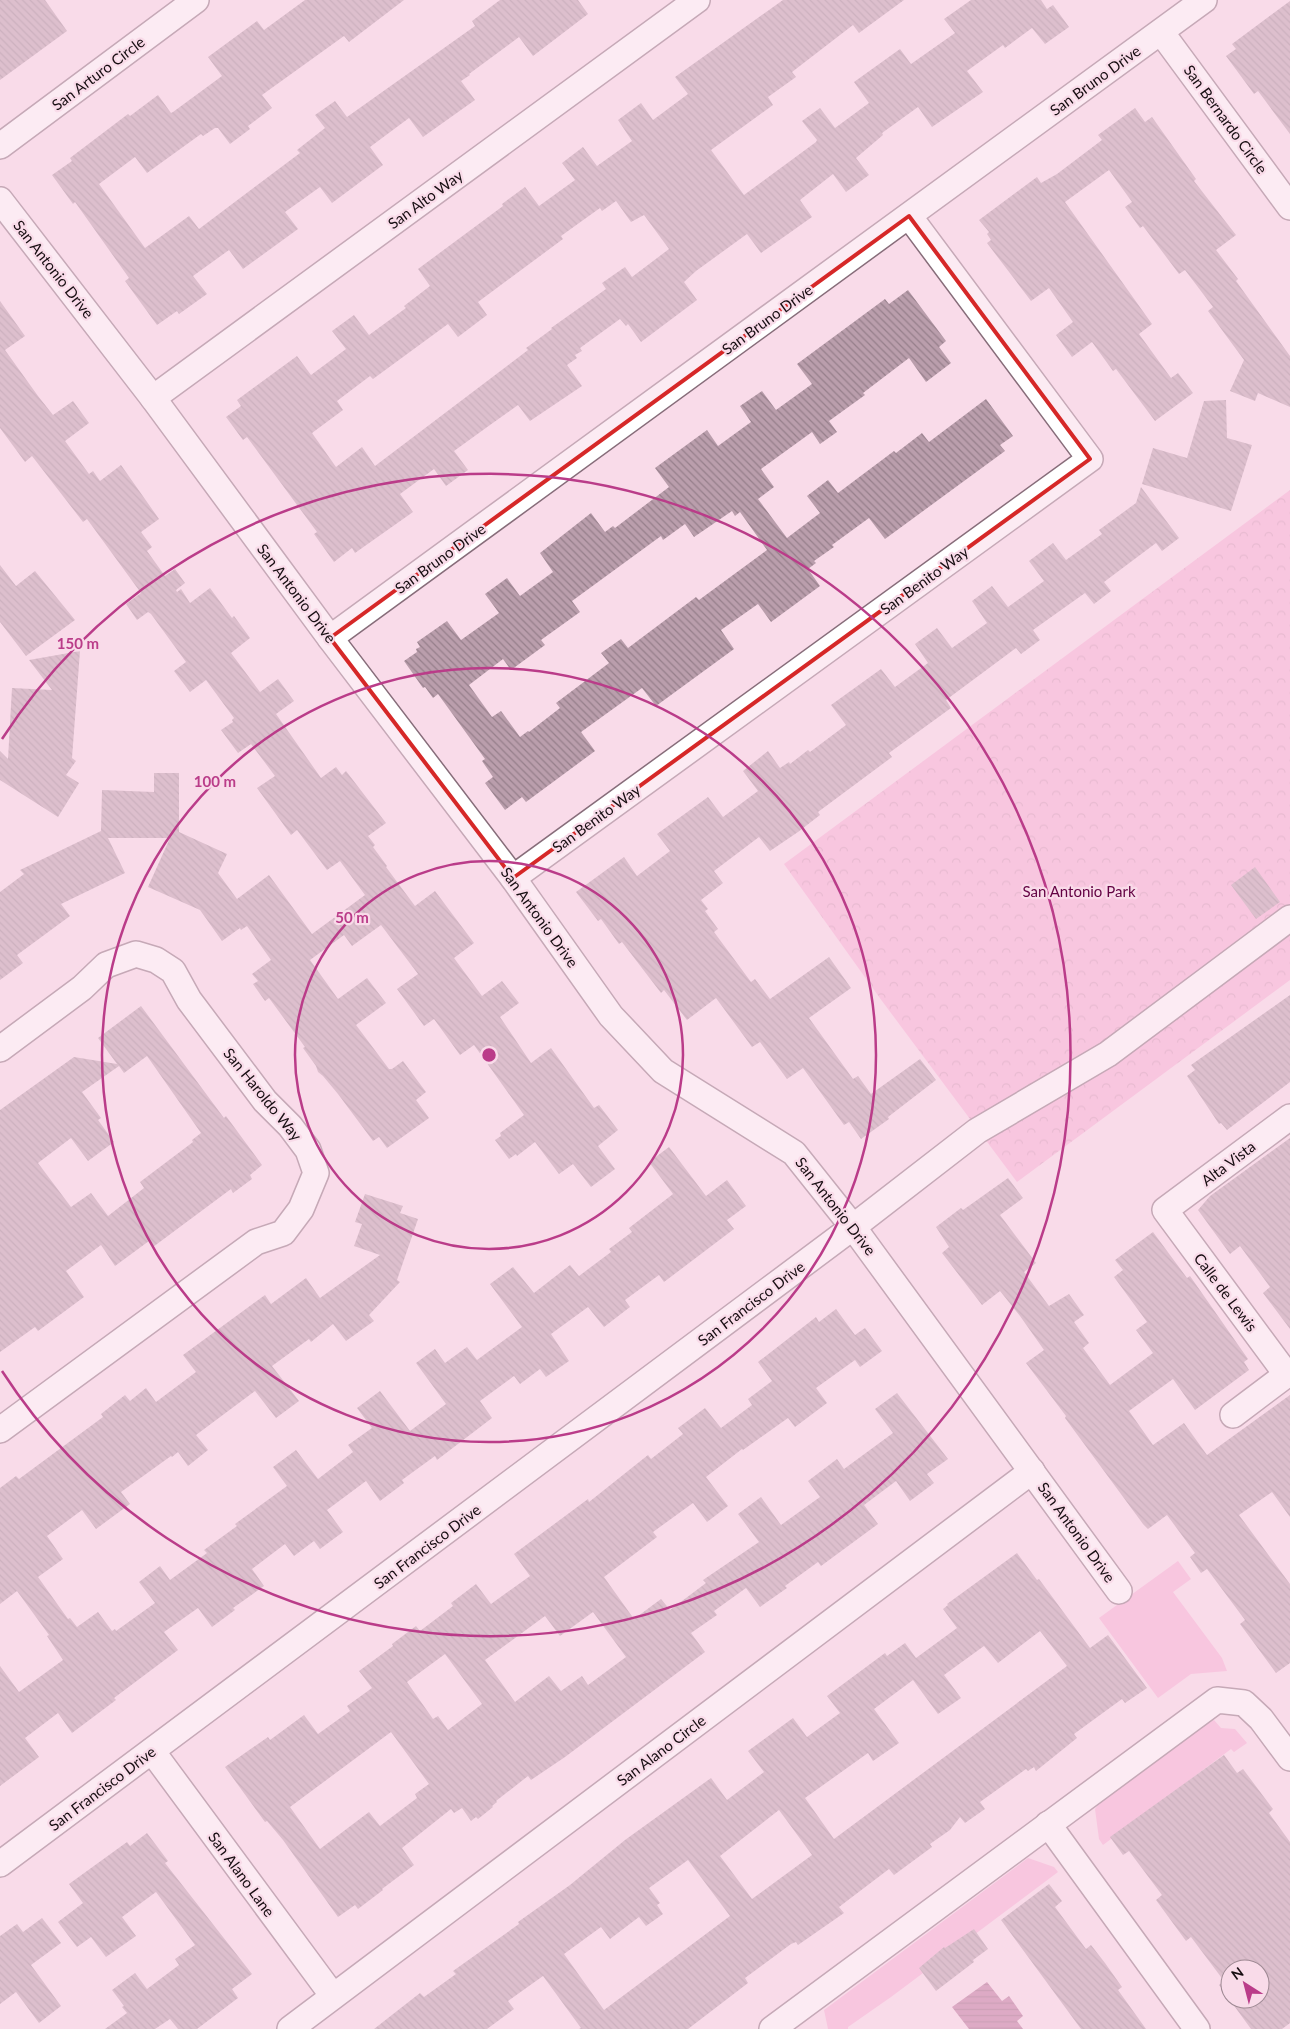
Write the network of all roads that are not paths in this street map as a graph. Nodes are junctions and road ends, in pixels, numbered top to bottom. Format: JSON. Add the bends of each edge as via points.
{"nodes":[{"id":1,"x":196,"y":0,"type":"edge"},
{"id":2,"x":698,"y":0,"type":"edge"},
{"id":3,"x":1204,"y":0,"type":"edge"},
{"id":4,"x":1161,"y":32,"type":"junction"},
{"id":5,"x":0,"y":146,"type":"edge"},
{"id":6,"x":0,"y":200,"type":"edge"},
{"id":7,"x":1290,"y":207,"type":"edge"},
{"id":8,"x":909,"y":216,"type":"junction"},
{"id":9,"x":153,"y":398,"type":"junction"},
{"id":10,"x":330,"y":638,"type":"junction"},
{"id":11,"x":513,"y":878,"type":"junction"},
{"id":12,"x":1290,"y":918,"type":"edge"},
{"id":13,"x":0,"y":1049,"type":"edge"},
{"id":14,"x":1290,"y":1117,"type":"edge"},
{"id":15,"x":1165,"y":1210,"type":"joint"},
{"id":16,"x":853,"y":1226,"type":"junction"},
{"id":17,"x":1288,"y":1373,"type":"edge"},
{"id":18,"x":1233,"y":1415,"type":"dead end"},
{"id":19,"x":0,"y":1430,"type":"edge"},
{"id":20,"x":1032,"y":1471,"type":"junction"},
{"id":21,"x":1119,"y":1591,"type":"dead end"},
{"id":22,"x":152,"y":1751,"type":"junction"},
{"id":23,"x":1290,"y":1758,"type":"edge"},
{"id":24,"x":1048,"y":1824,"type":"junction"},
{"id":25,"x":0,"y":1864,"type":"edge"},
{"id":26,"x":333,"y":1996,"type":"junction"},
{"id":27,"x":775,"y":2028,"type":"edge"},
{"id":28,"x":290,"y":2029,"type":"edge"},
{"id":29,"x":1197,"y":2029,"type":"edge"}],
"edges":[{"from":1,"to":5,"type":"street","name":"San Arturo Circle"},
{"from":2,"to":9,"type":"street","name":"San Alto Way"},
{"from":3,"to":4,"type":"street","name":"San Bruno Drive"},
{"from":4,"to":7,"type":"street","name":"San Bernardo Circle"},
{"from":4,"to":8,"type":"street","name":"San Bruno Drive"},
{"from":6,"to":9,"type":"street","name":"San Antonio Drive"},
{"from":8,"to":10,"type":"street","name":"San Bruno Drive"},
{"from":8,"to":11,"type":"street","name":"San Benito Way","via":[[1090,459]]},
{"from":9,"to":10,"type":"street","name":"San Antonio Drive"},
{"from":10,"to":11,"type":"street","name":"San Antonio Drive"},
{"from":11,"to":16,"type":"street","name":"San Antonio Drive","via":[[612,1016],[663,1071],[794,1153]]},
{"from":12,"to":16,"type":"street","name":"San Francisco Drive","via":[[1108,1054],[977,1131]]},
{"from":13,"to":19,"type":"street","name":"San Haroldo Way","via":[[82,988],[106,965],[136,954],[156,960],[173,971],[189,1000],[265,1101],[290,1126],[308,1150],[316,1173],[300,1209],[283,1233],[256,1242]]},
{"from":14,"to":15,"type":"street","name":"Alta Vista"},
{"from":15,"to":17,"type":"street","name":"Calle de Lewis"},
{"from":16,"to":20,"type":"street","name":"San Antonio Drive"},
{"from":16,"to":22,"type":"street","name":"San Francisco Drive"},
{"from":17,"to":18,"type":"street"},
{"from":20,"to":21,"type":"street","name":"San Antonio Drive"},
{"from":20,"to":26,"type":"street","name":"San Alano Circle"},
{"from":22,"to":25,"type":"street","name":"San Francisco Drive"},
{"from":22,"to":26,"type":"street","name":"San Alano Lane"},
{"from":23,"to":24,"type":"street","via":[[1261,1718],[1244,1703],[1217,1700]]},
{"from":24,"to":27,"type":"street"},
{"from":24,"to":29,"type":"street"},
{"from":26,"to":28,"type":"street","name":"San Alano Circle"}]}
